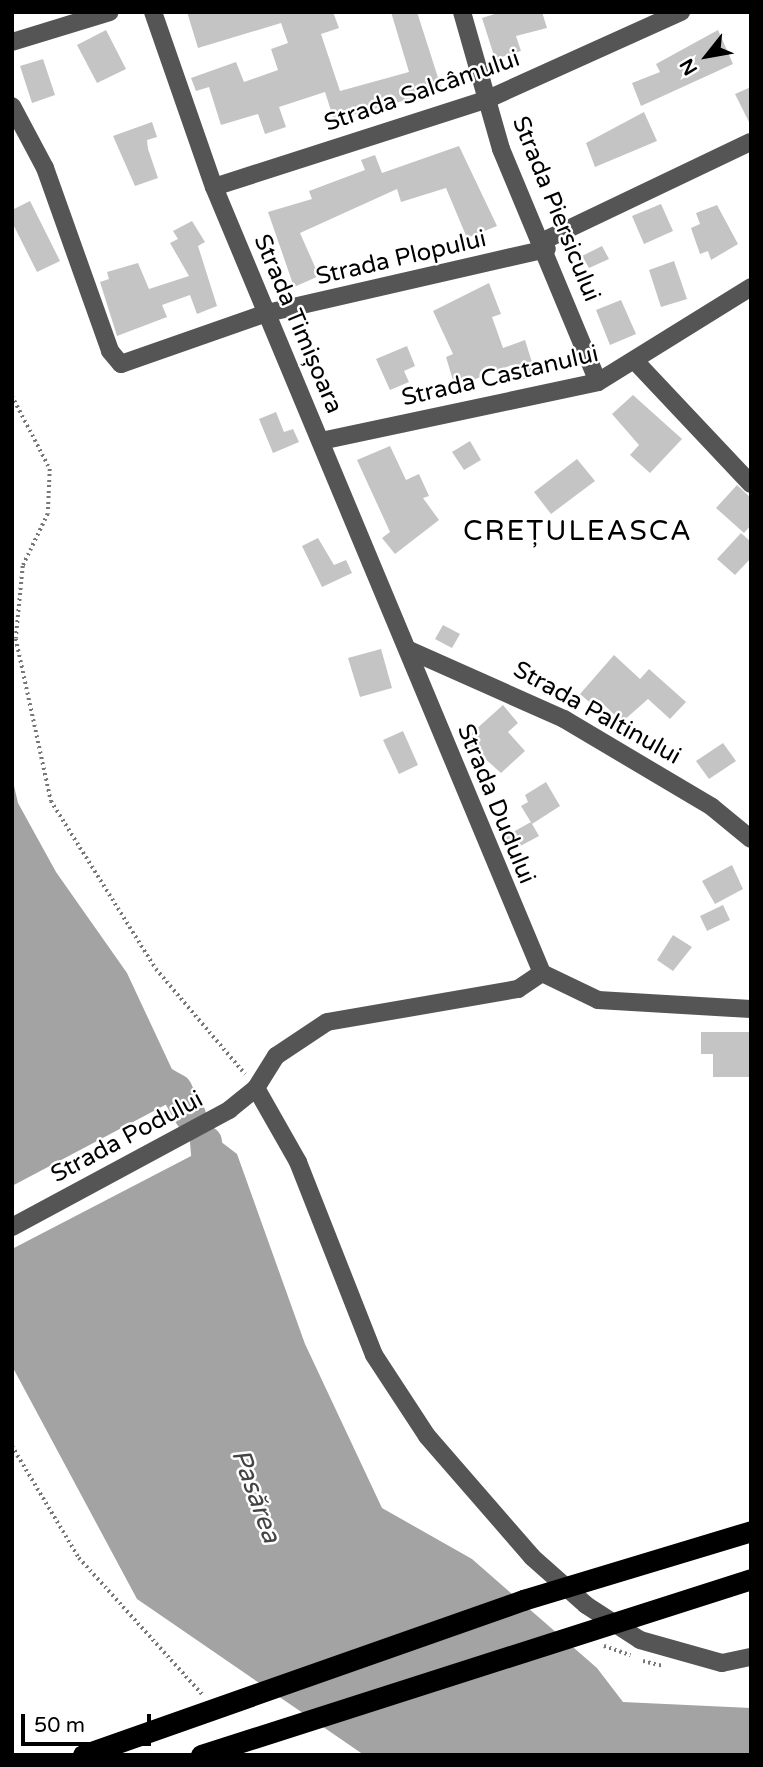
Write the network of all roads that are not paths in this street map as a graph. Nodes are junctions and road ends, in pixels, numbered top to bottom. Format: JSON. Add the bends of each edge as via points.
{"nodes":[{"id":1,"x":110,"y":12,"type":"edge"},
{"id":2,"x":153,"y":12,"type":"edge"},
{"id":3,"x":462,"y":12,"type":"edge"},
{"id":4,"x":681,"y":12,"type":"edge"},
{"id":5,"x":12,"y":42,"type":"edge"},
{"id":6,"x":488,"y":99,"type":"junction"},
{"id":7,"x":12,"y":106,"type":"edge"},
{"id":8,"x":751,"y":142,"type":"edge"},
{"id":9,"x":214,"y":187,"type":"junction"},
{"id":10,"x":545,"y":245,"type":"junction"},
{"id":11,"x":751,"y":288,"type":"edge"},
{"id":12,"x":267,"y":313,"type":"junction"},
{"id":13,"x":635,"y":361,"type":"junction"},
{"id":14,"x":598,"y":382,"type":"junction"},
{"id":15,"x":321,"y":441,"type":"junction"},
{"id":16,"x":751,"y":484,"type":"edge"},
{"id":17,"x":409,"y":650,"type":"junction"},
{"id":18,"x":751,"y":839,"type":"edge"},
{"id":19,"x":542,"y":973,"type":"junction"},
{"id":20,"x":751,"y":1009,"type":"edge"},
{"id":21,"x":256,"y":1088,"type":"junction"},
{"id":22,"x":12,"y":1227,"type":"edge"},
{"id":23,"x":751,"y":1531,"type":"edge"},
{"id":24,"x":742,"y":1581,"type":"edge"},
{"id":25,"x":751,"y":1657,"type":"edge"},
{"id":26,"x":204,"y":1754,"type":"edge"},
{"id":27,"x":83,"y":1755,"type":"edge"}],
"edges":[{"from":1,"to":5,"type":"street"},
{"from":2,"to":9,"type":"street","name":"Strada Timișoara"},
{"from":3,"to":6,"type":"street","name":"Strada Piersicului"},
{"from":4,"to":6,"type":"street","name":"Strada Salcâmului"},
{"from":6,"to":9,"type":"street","name":"Strada Salcâmului"},
{"from":6,"to":10,"type":"street","name":"Strada Piersicului","via":[[501,149]]},
{"from":7,"to":12,"type":"street","name":"Strada Plopului","via":[[45,168],[115,359],[132,362]]},
{"from":8,"to":10,"type":"street","name":"Strada Plopului"},
{"from":9,"to":12,"type":"street","name":"Strada Timișoara"},
{"from":10,"to":12,"type":"street","name":"Strada Plopului"},
{"from":10,"to":14,"type":"street","name":"Strada Piersicului"},
{"from":11,"to":13,"type":"street","name":"Strada Castanului","via":[[672,331]]},
{"from":12,"to":15,"type":"street","name":"Strada Timișoara"},
{"from":13,"to":14,"type":"street","name":"Strada Castanului"},
{"from":13,"to":16,"type":"street"},
{"from":14,"to":15,"type":"street","name":"Strada Castanului"},
{"from":15,"to":17,"type":"street","name":"Strada Timișoara"},
{"from":17,"to":18,"type":"street","name":"Strada Paltinului","via":[[564,719],[712,807]]},
{"from":17,"to":19,"type":"street","name":"Strada Dudului"},
{"from":19,"to":20,"type":"street","via":[[598,1000]]},
{"from":19,"to":21,"type":"street","via":[[518,989],[327,1022],[290,1045]]},
{"from":21,"to":22,"type":"street","name":"Strada Podului","via":[[229,1110]]},
{"from":21,"to":25,"type":"street","via":[[298,1162],[374,1355],[428,1436],[514,1536],[586,1605],[640,1640],[722,1663]]},
{"from":23,"to":27,"type":"highway"},
{"from":24,"to":26,"type":"highway"}]}
